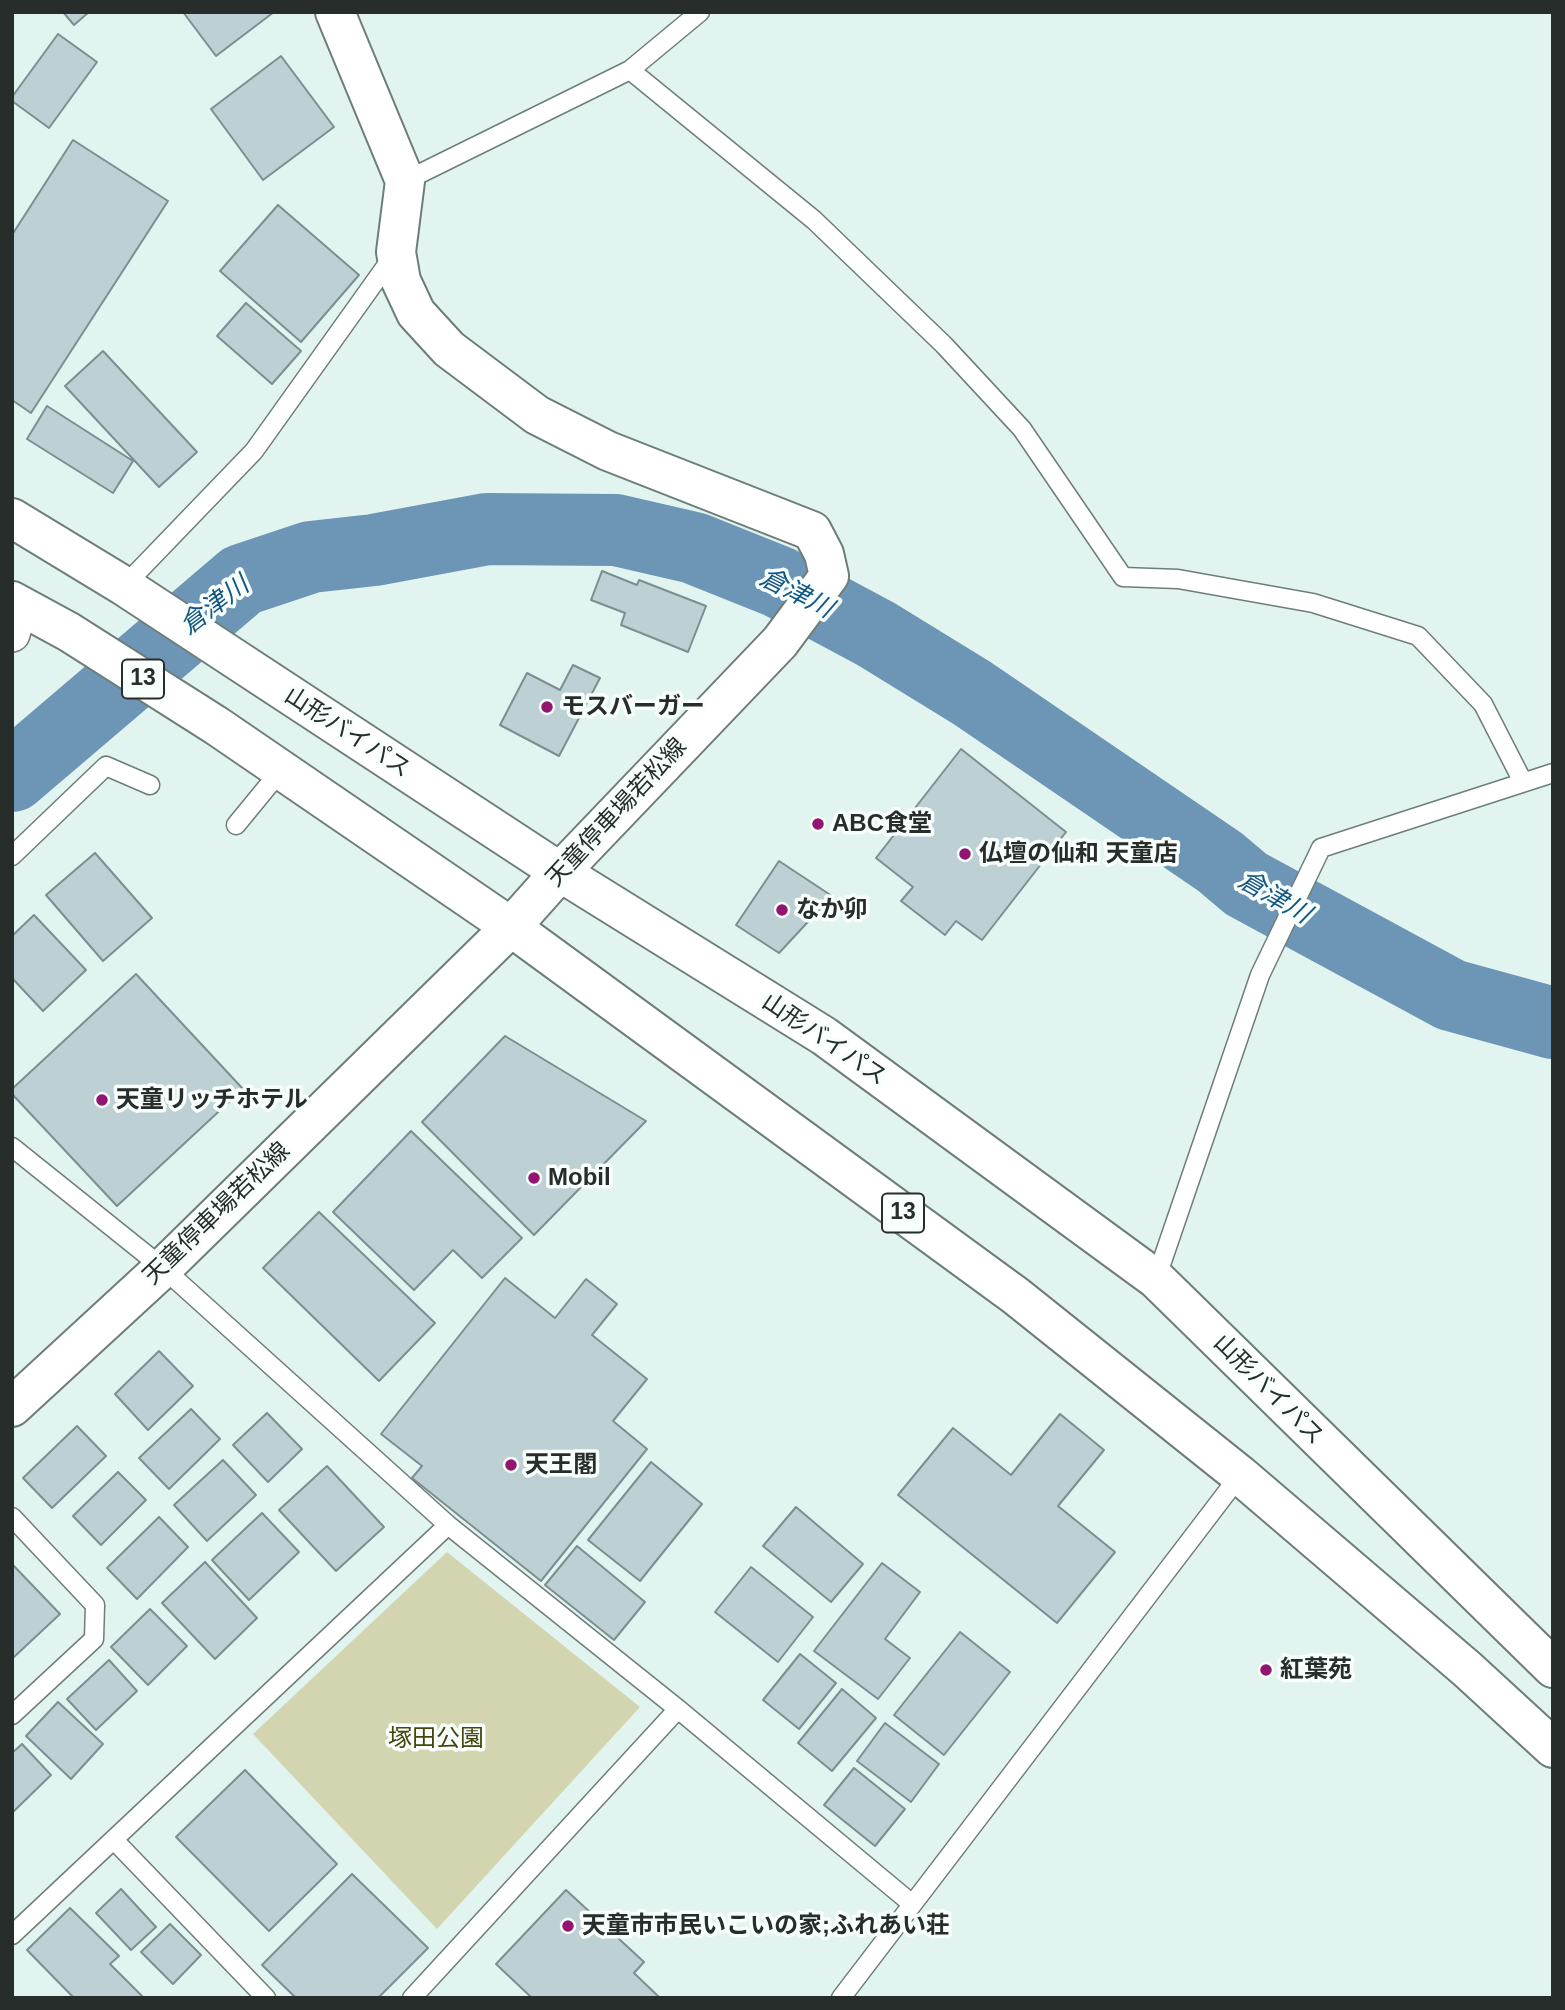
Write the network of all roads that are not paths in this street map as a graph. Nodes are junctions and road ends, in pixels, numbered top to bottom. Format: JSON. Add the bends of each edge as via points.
{"nodes":[{"id":1,"x":335,"y":12,"type":"edge"},
{"id":2,"x":700,"y":12,"type":"edge"},
{"id":3,"x":630,"y":70,"type":"junction"},
{"id":4,"x":405,"y":181,"type":"junction"},
{"id":5,"x":396,"y":252,"type":"junction"},
{"id":6,"x":12,"y":518,"type":"edge"},
{"id":7,"x":124,"y":586,"type":"junction"},
{"id":8,"x":15,"y":614,"type":"edge"},
{"id":9,"x":282,"y":769,"type":"junction"},
{"id":10,"x":1553,"y":773,"type":"edge"},
{"id":11,"x":1523,"y":782,"type":"junction"},
{"id":12,"x":150,"y":785,"type":"dead end"},
{"id":13,"x":236,"y":825,"type":"dead end"},
{"id":14,"x":12,"y":856,"type":"edge"},
{"id":15,"x":560,"y":872,"type":"junction"},
{"id":16,"x":511,"y":927,"type":"junction"},
{"id":17,"x":12,"y":1147,"type":"edge"},
{"id":18,"x":163,"y":1268,"type":"junction"},
{"id":19,"x":1156,"y":1279,"type":"junction"},
{"id":20,"x":12,"y":1407,"type":"edge"},
{"id":21,"x":1240,"y":1475,"type":"junction"},
{"id":22,"x":12,"y":1517,"type":"edge"},
{"id":23,"x":448,"y":1525,"type":"junction"},
{"id":24,"x":1553,"y":1668,"type":"edge"},
{"id":25,"x":678,"y":1709,"type":"junction"},
{"id":26,"x":12,"y":1715,"type":"edge"},
{"id":27,"x":1553,"y":1748,"type":"edge"},
{"id":28,"x":114,"y":1840,"type":"junction"},
{"id":29,"x":911,"y":1903,"type":"junction"},
{"id":30,"x":12,"y":1935,"type":"edge"},
{"id":31,"x":266,"y":1998,"type":"edge"},
{"id":32,"x":412,"y":1998,"type":"edge"},
{"id":33,"x":841,"y":1998,"type":"edge"}],
"edges":[{"from":1,"to":4,"type":"main road","name":"天童停車場若松線"},
{"from":2,"to":3,"type":"lane"},
{"from":3,"to":4,"type":"lane"},
{"from":3,"to":11,"type":"lane","via":[[814,220],[944,345],[1022,429],[1122,577],[1178,579],[1313,603],[1418,636],[1483,704]]},
{"from":4,"to":5,"type":"main road","name":"天童停車場若松線"},
{"from":5,"to":7,"type":"lane","via":[[254,452]]},
{"from":5,"to":15,"type":"main road","name":"天童停車場若松線","via":[[401,281],[416,313],[449,349],[537,415],[608,452],[812,531],[824,554],[829,576],[780,642]]},
{"from":6,"to":7,"type":"main road","name":"山形バイパス"},
{"from":7,"to":15,"type":"main road","name":"山形バイパス"},
{"from":8,"to":9,"type":"main road","number":"13","via":[[69,632]]},
{"from":9,"to":13,"type":"lane"},
{"from":9,"to":16,"type":"main road","number":"13"},
{"from":10,"to":11,"type":"lane"},
{"from":11,"to":19,"type":"lane","via":[[1321,848],[1260,975]]},
{"from":12,"to":14,"type":"lane","via":[[106,766]]},
{"from":15,"to":16,"type":"main road","name":"天童停車場若松線"},
{"from":15,"to":19,"type":"main road","name":"山形バイパス","via":[[824,1036]]},
{"from":16,"to":18,"type":"main road","name":"天童停車場若松線"},
{"from":16,"to":21,"type":"main road","number":"13","via":[[1016,1296]]},
{"from":17,"to":18,"type":"lane"},
{"from":18,"to":20,"type":"main road","name":"天童停車場若松線"},
{"from":18,"to":23,"type":"lane"},
{"from":19,"to":24,"type":"main road","name":"山形バイパス"},
{"from":21,"to":27,"type":"main road","number":"13"},
{"from":21,"to":29,"type":"lane"},
{"from":22,"to":26,"type":"lane","via":[[95,1605],[94,1639]]},
{"from":23,"to":25,"type":"lane"},
{"from":23,"to":28,"type":"lane"},
{"from":25,"to":29,"type":"lane"},
{"from":25,"to":32,"type":"lane"},
{"from":28,"to":30,"type":"lane"},
{"from":28,"to":31,"type":"lane"},
{"from":29,"to":33,"type":"lane"}]}
